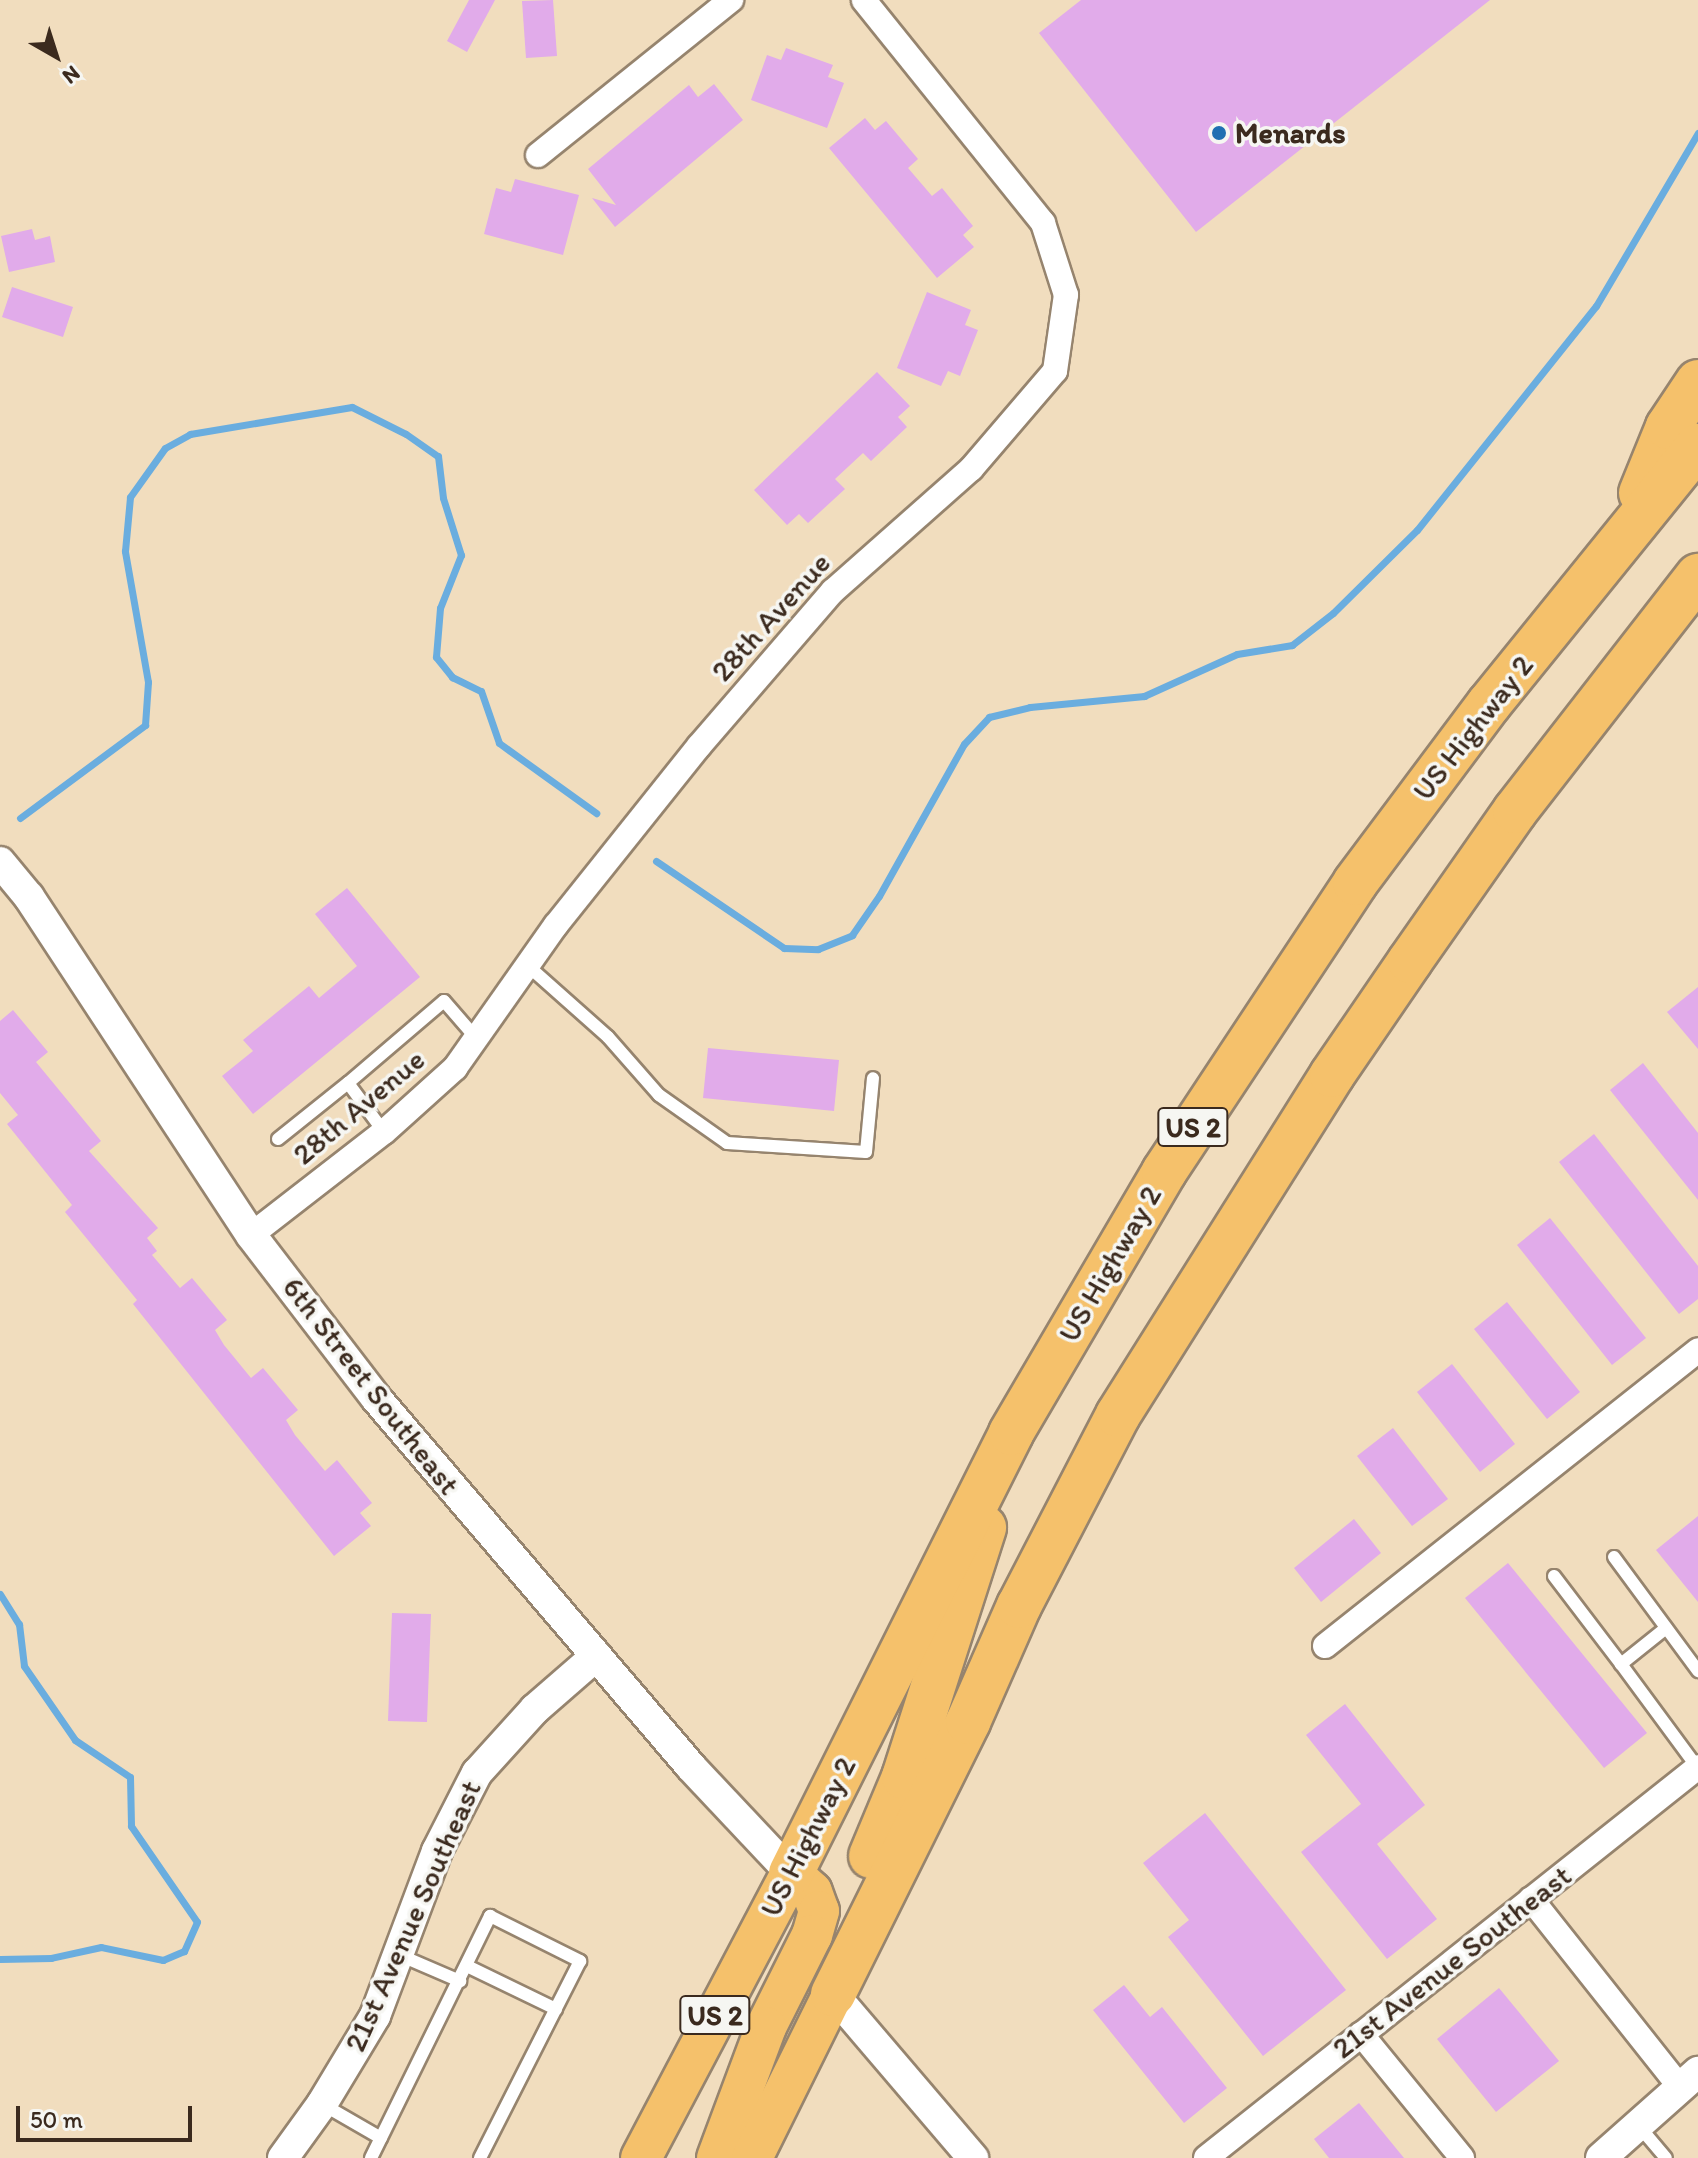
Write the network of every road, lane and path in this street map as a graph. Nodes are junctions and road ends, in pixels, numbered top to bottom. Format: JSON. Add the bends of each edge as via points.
{"nodes":[{"id":1,"x":731,"y":0,"type":"edge"},
{"id":2,"x":864,"y":0,"type":"edge"},
{"id":3,"x":538,"y":155,"type":"dead end"},
{"id":4,"x":1698,"y":382,"type":"edge"},
{"id":5,"x":1698,"y":446,"type":"edge"},
{"id":6,"x":1620,"y":541,"type":"junction"},
{"id":7,"x":1698,"y":576,"type":"edge"},
{"id":8,"x":1698,"y":618,"type":"edge"},
{"id":9,"x":1515,"y":811,"type":"junction"},
{"id":10,"x":0,"y":862,"type":"edge"},
{"id":11,"x":527,"y":965,"type":"junction"},
{"id":12,"x":476,"y":1038,"type":"junction"},
{"id":13,"x":873,"y":1078,"type":"dead end"},
{"id":14,"x":348,"y":1083,"type":"junction"},
{"id":15,"x":384,"y":1132,"type":"junction"},
{"id":16,"x":278,"y":1139,"type":"dead end"},
{"id":17,"x":251,"y":1235,"type":"junction"},
{"id":18,"x":1698,"y":1350,"type":"edge"},
{"id":19,"x":1011,"y":1433,"type":"junction"},
{"id":20,"x":1614,"y":1557,"type":"dead end"},
{"id":21,"x":1554,"y":1576,"type":"dead end"},
{"id":22,"x":1666,"y":1628,"type":"junction"},
{"id":23,"x":1325,"y":1646,"type":"dead end"},
{"id":24,"x":596,"y":1656,"type":"junction"},
{"id":25,"x":1621,"y":1664,"type":"junction"},
{"id":26,"x":1698,"y":1671,"type":"edge"},
{"id":27,"x":1698,"y":1767,"type":"edge"},
{"id":28,"x":791,"y":1873,"type":"junction"},
{"id":29,"x":1531,"y":1899,"type":"junction"},
{"id":30,"x":397,"y":1954,"type":"junction"},
{"id":31,"x":467,"y":1966,"type":"junction"},
{"id":32,"x":460,"y":1981,"type":"junction"},
{"id":33,"x":833,"y":1994,"type":"junction"},
{"id":34,"x":556,"y":2009,"type":"junction"},
{"id":35,"x":1361,"y":2034,"type":"junction"},
{"id":36,"x":1689,"y":2080,"type":"edge"},
{"id":37,"x":322,"y":2104,"type":"junction"},
{"id":38,"x":1638,"y":2125,"type":"junction"},
{"id":39,"x":381,"y":2138,"type":"junction"},
{"id":40,"x":283,"y":2158,"type":"edge"},
{"id":41,"x":371,"y":2158,"type":"edge"},
{"id":42,"x":480,"y":2158,"type":"edge"},
{"id":43,"x":641,"y":2158,"type":"edge"},
{"id":44,"x":717,"y":2158,"type":"edge"},
{"id":45,"x":752,"y":2158,"type":"edge"},
{"id":46,"x":973,"y":2158,"type":"edge"},
{"id":47,"x":1206,"y":2158,"type":"edge"},
{"id":48,"x":1462,"y":2158,"type":"edge"},
{"id":49,"x":1601,"y":2158,"type":"edge"},
{"id":50,"x":1666,"y":2158,"type":"edge"}],
"edges":[{"from":1,"to":3,"type":"street"},
{"from":2,"to":11,"type":"street","name":"28th Avenue","via":[[1043,223],[1066,295],[1055,371],[971,469],[833,591],[699,746]]},
{"from":4,"to":6,"type":"highway","via":[[1668,427]]},
{"from":5,"to":6,"type":"highway","name":"US Highway 2","number":"US 2"},
{"from":6,"to":19,"type":"highway","name":"US Highway 2","number":"US 2","via":[[1355,883],[1164,1172]]},
{"from":7,"to":9,"type":"highway"},
{"from":8,"to":9,"type":"highway"},
{"from":9,"to":33,"type":"highway","via":[[1332,1075],[1118,1415],[1019,1606],[968,1722]]},
{"from":10,"to":17,"type":"street","name":"6th Street Southeast","via":[[55,936]]},
{"from":11,"to":12,"type":"street","name":"28th Avenue"},
{"from":11,"to":13,"type":"lane","via":[[608,1037],[659,1095],[727,1143],[866,1152]]},
{"from":12,"to":14,"type":"lane","via":[[444,1001]]},
{"from":12,"to":15,"type":"street","name":"28th Avenue","via":[[455,1068]]},
{"from":14,"to":15,"type":"lane"},
{"from":14,"to":16,"type":"lane"},
{"from":15,"to":17,"type":"street","name":"28th Avenue"},
{"from":17,"to":24,"type":"street","name":"6th Street Southeast","via":[[376,1398]]},
{"from":18,"to":23,"type":"street"},
{"from":19,"to":28,"type":"highway","name":"US Highway 2","number":"US 2"},
{"from":19,"to":33,"type":"highway","via":[[904,1777],[826,1953],[823,1976]]},
{"from":20,"to":22,"type":"lane"},
{"from":21,"to":25,"type":"lane"},
{"from":22,"to":25,"type":"lane"},
{"from":22,"to":26,"type":"lane"},
{"from":24,"to":28,"type":"street","name":"6th Street Southeast"},
{"from":24,"to":30,"type":"street","name":"21st Avenue Southeast","via":[[535,1709],[477,1773],[437,1851]]},
{"from":25,"to":27,"type":"lane"},
{"from":27,"to":29,"type":"street","name":"21st Avenue Southeast"},
{"from":28,"to":43,"type":"highway","name":"US Highway 2","number":"US 2"},
{"from":28,"to":44,"type":"highway","via":[[812,1892],[819,1911],[766,2027]]},
{"from":29,"to":35,"type":"street","name":"21st Avenue Southeast"},
{"from":29,"to":36,"type":"street"},
{"from":30,"to":32,"type":"lane"},
{"from":30,"to":37,"type":"street","name":"21st Avenue Southeast","via":[[375,2016]]},
{"from":31,"to":32,"type":"lane"},
{"from":31,"to":34,"type":"lane"},
{"from":31,"to":34,"type":"lane","via":[[490,1916],[580,1961]]},
{"from":32,"to":39,"type":"lane"},
{"from":33,"to":45,"type":"highway"},
{"from":33,"to":46,"type":"street"},
{"from":34,"to":42,"type":"lane"},
{"from":35,"to":47,"type":"street","name":"21st Avenue Southeast"},
{"from":35,"to":48,"type":"street"},
{"from":36,"to":38,"type":"street"},
{"from":37,"to":39,"type":"lane"},
{"from":37,"to":40,"type":"street","name":"21st Avenue Southeast"},
{"from":38,"to":49,"type":"street"},
{"from":38,"to":50,"type":"lane"},
{"from":39,"to":41,"type":"lane"}]}
